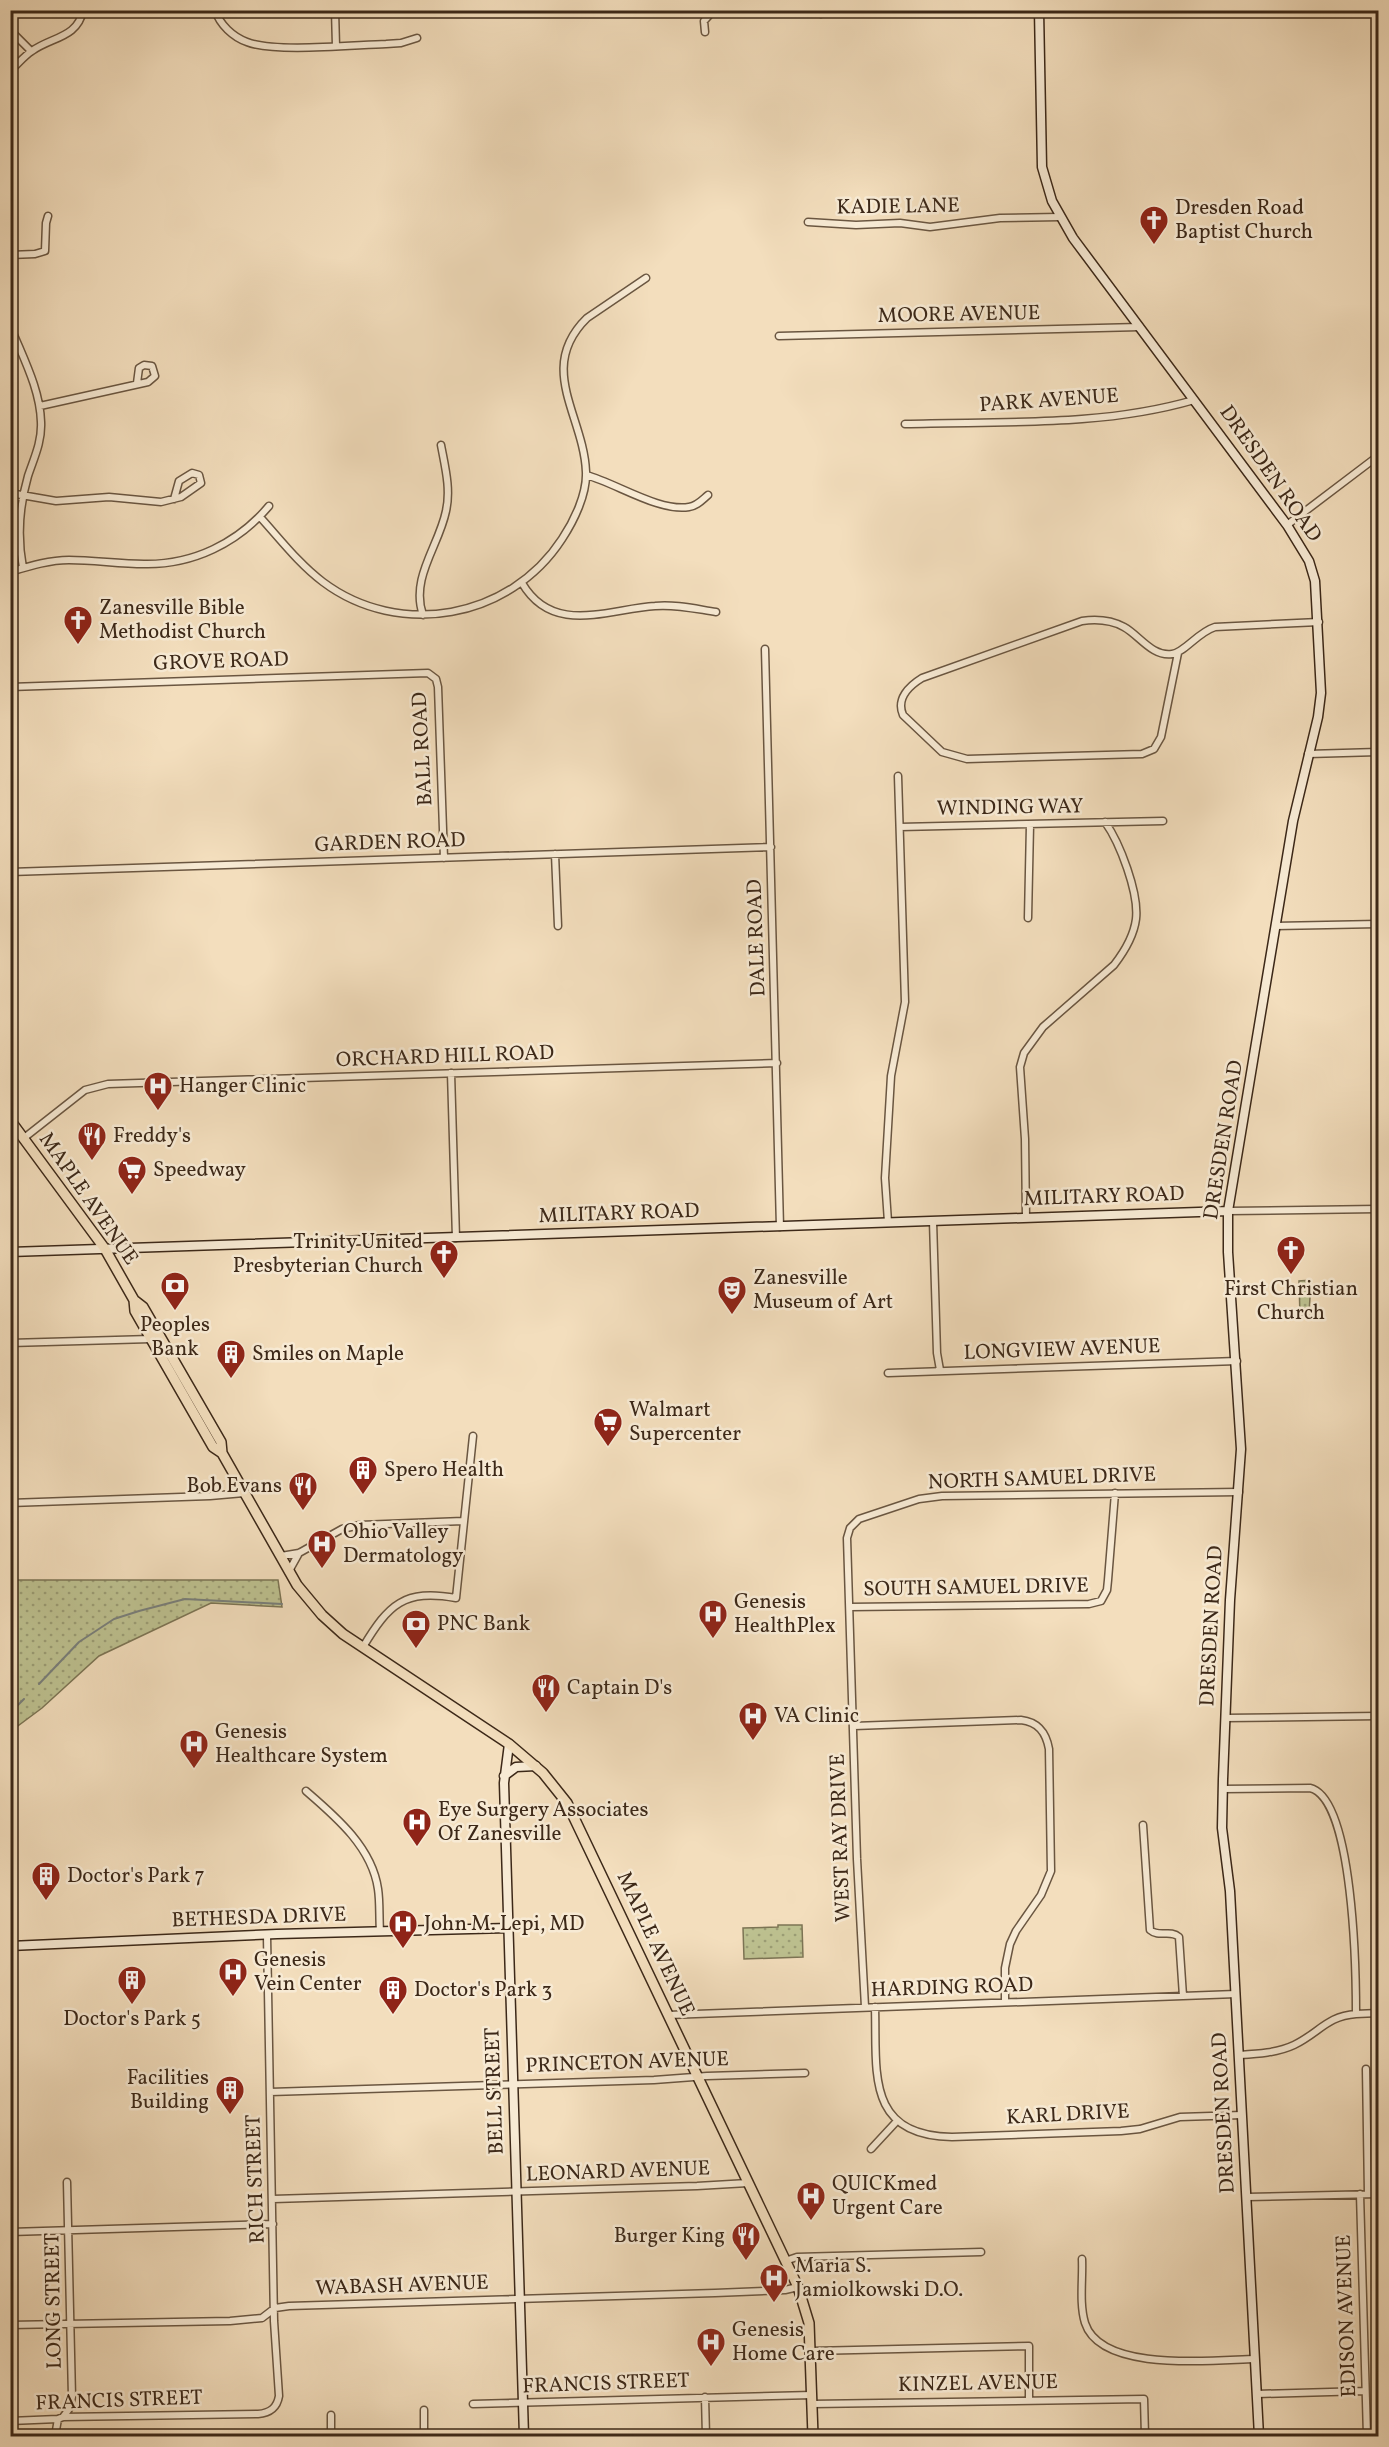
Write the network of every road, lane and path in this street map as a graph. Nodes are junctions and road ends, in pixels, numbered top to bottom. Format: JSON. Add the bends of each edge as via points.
{"nodes":[{"id":1,"x":83,"y":10,"type":"edge"},
{"id":2,"x":215,"y":10,"type":"edge"},
{"id":3,"x":335,"y":10,"type":"edge"},
{"id":4,"x":714,"y":10,"type":"edge"},
{"id":5,"x":1039,"y":10,"type":"edge"},
{"id":6,"x":10,"y":30,"type":"edge"},
{"id":7,"x":705,"y":32,"type":"dead end"},
{"id":8,"x":417,"y":38,"type":"dead end"},
{"id":9,"x":336,"y":46,"type":"junction"},
{"id":10,"x":31,"y":51,"type":"junction"},
{"id":11,"x":10,"y":71,"type":"edge"},
{"id":12,"x":48,"y":216,"type":"dead end"},
{"id":13,"x":1060,"y":217,"type":"junction"},
{"id":14,"x":808,"y":222,"type":"dead end"},
{"id":15,"x":10,"y":255,"type":"edge"},
{"id":16,"x":646,"y":278,"type":"dead end"},
{"id":17,"x":10,"y":325,"type":"edge"},
{"id":18,"x":1140,"y":327,"type":"junction"},
{"id":19,"x":779,"y":336,"type":"dead end"},
{"id":20,"x":138,"y":383,"type":"dead end"},
{"id":21,"x":1194,"y":400,"type":"junction"},
{"id":22,"x":40,"y":406,"type":"junction"},
{"id":23,"x":905,"y":424,"type":"dead end"},
{"id":24,"x":441,"y":446,"type":"dead end"},
{"id":25,"x":1378,"y":456,"type":"edge"},
{"id":26,"x":586,"y":475,"type":"junction"},
{"id":27,"x":10,"y":493,"type":"edge"},
{"id":28,"x":708,"y":495,"type":"dead end"},
{"id":29,"x":23,"y":496,"type":"junction"},
{"id":30,"x":174,"y":499,"type":"junction"},
{"id":31,"x":269,"y":506,"type":"dead end"},
{"id":32,"x":260,"y":517,"type":"junction"},
{"id":33,"x":1287,"y":525,"type":"junction"},
{"id":34,"x":23,"y":568,"type":"junction"},
{"id":35,"x":10,"y":572,"type":"edge"},
{"id":36,"x":522,"y":583,"type":"junction"},
{"id":37,"x":716,"y":612,"type":"dead end"},
{"id":38,"x":423,"y":615,"type":"junction"},
{"id":39,"x":1319,"y":622,"type":"junction"},
{"id":40,"x":765,"y":649,"type":"dead end"},
{"id":41,"x":1178,"y":653,"type":"junction"},
{"id":42,"x":433,"y":675,"type":"joint"},
{"id":43,"x":10,"y":687,"type":"edge"},
{"id":44,"x":1378,"y":752,"type":"edge"},
{"id":45,"x":1308,"y":754,"type":"junction"},
{"id":46,"x":898,"y":776,"type":"dead end"},
{"id":47,"x":1163,"y":821,"type":"dead end"},
{"id":48,"x":1106,"y":822,"type":"junction"},
{"id":49,"x":1030,"y":825,"type":"junction"},
{"id":50,"x":900,"y":827,"type":"junction"},
{"id":51,"x":771,"y":848,"type":"junction"},
{"id":52,"x":555,"y":854,"type":"junction"},
{"id":53,"x":444,"y":858,"type":"junction"},
{"id":54,"x":10,"y":872,"type":"edge"},
{"id":55,"x":1029,"y":918,"type":"dead end"},
{"id":56,"x":1378,"y":924,"type":"edge"},
{"id":57,"x":558,"y":926,"type":"dead end"},
{"id":58,"x":1275,"y":926,"type":"junction"},
{"id":59,"x":777,"y":1063,"type":"junction"},
{"id":60,"x":451,"y":1073,"type":"junction"},
{"id":61,"x":10,"y":1120,"type":"edge"},
{"id":62,"x":24,"y":1138,"type":"junction"},
{"id":63,"x":1378,"y":1209,"type":"edge"},
{"id":64,"x":1228,"y":1212,"type":"junction"},
{"id":65,"x":1026,"y":1218,"type":"junction"},
{"id":66,"x":933,"y":1221,"type":"junction"},
{"id":67,"x":888,"y":1222,"type":"junction"},
{"id":68,"x":780,"y":1227,"type":"junction"},
{"id":69,"x":456,"y":1238,"type":"junction"},
{"id":70,"x":105,"y":1249,"type":"junction"},
{"id":71,"x":10,"y":1252,"type":"edge"},
{"id":72,"x":134,"y":1300,"type":"junction"},
{"id":73,"x":151,"y":1339,"type":"junction"},
{"id":74,"x":10,"y":1343,"type":"edge"},
{"id":75,"x":1237,"y":1361,"type":"junction"},
{"id":76,"x":940,"y":1370,"type":"junction"},
{"id":77,"x":888,"y":1373,"type":"dead end"},
{"id":78,"x":473,"y":1436,"type":"dead end"},
{"id":79,"x":222,"y":1453,"type":"junction"},
{"id":80,"x":1239,"y":1492,"type":"junction"},
{"id":81,"x":244,"y":1493,"type":"junction"},
{"id":82,"x":1114,"y":1493,"type":"junction"},
{"id":83,"x":10,"y":1503,"type":"edge"},
{"id":84,"x":463,"y":1521,"type":"junction"},
{"id":85,"x":852,"y":1525,"type":"joint"},
{"id":86,"x":299,"y":1553,"type":"junction"},
{"id":87,"x":281,"y":1556,"type":"junction"},
{"id":88,"x":289,"y":1571,"type":"junction"},
{"id":89,"x":850,"y":1607,"type":"junction"},
{"id":90,"x":363,"y":1647,"type":"junction"},
{"id":91,"x":1378,"y":1716,"type":"edge"},
{"id":92,"x":1225,"y":1718,"type":"junction"},
{"id":93,"x":854,"y":1726,"type":"junction"},
{"id":94,"x":509,"y":1744,"type":"junction"},
{"id":95,"x":536,"y":1766,"type":"junction"},
{"id":96,"x":504,"y":1776,"type":"junction"},
{"id":97,"x":1223,"y":1790,"type":"junction"},
{"id":98,"x":306,"y":1791,"type":"dead end"},
{"id":99,"x":1143,"y":1825,"type":"dead end"},
{"id":100,"x":508,"y":1928,"type":"junction"},
{"id":101,"x":380,"y":1931,"type":"junction"},
{"id":102,"x":267,"y":1936,"type":"junction"},
{"id":103,"x":10,"y":1946,"type":"edge"},
{"id":104,"x":1236,"y":1994,"type":"junction"},
{"id":105,"x":1183,"y":1996,"type":"junction"},
{"id":106,"x":1005,"y":2002,"type":"junction"},
{"id":107,"x":866,"y":2007,"type":"junction"},
{"id":108,"x":875,"y":2007,"type":"junction"},
{"id":109,"x":1378,"y":2013,"type":"edge"},
{"id":110,"x":1356,"y":2014,"type":"junction"},
{"id":111,"x":668,"y":2015,"type":"junction"},
{"id":112,"x":1239,"y":2055,"type":"junction"},
{"id":113,"x":1366,"y":2068,"type":"dead end"},
{"id":114,"x":805,"y":2073,"type":"dead end"},
{"id":115,"x":697,"y":2077,"type":"junction"},
{"id":116,"x":513,"y":2083,"type":"junction"},
{"id":117,"x":270,"y":2092,"type":"junction"},
{"id":118,"x":1242,"y":2115,"type":"junction"},
{"id":119,"x":896,"y":2122,"type":"junction"},
{"id":120,"x":871,"y":2149,"type":"dead end"},
{"id":121,"x":67,"y":2182,"type":"dead end"},
{"id":122,"x":748,"y":2182,"type":"junction"},
{"id":123,"x":517,"y":2192,"type":"junction"},
{"id":124,"x":1360,"y":2194,"type":"junction"},
{"id":125,"x":1368,"y":2194,"type":"junction"},
{"id":126,"x":1378,"y":2194,"type":"edge"},
{"id":127,"x":1247,"y":2197,"type":"junction"},
{"id":128,"x":273,"y":2199,"type":"junction"},
{"id":129,"x":273,"y":2224,"type":"junction"},
{"id":130,"x":69,"y":2229,"type":"junction"},
{"id":131,"x":10,"y":2232,"type":"edge"},
{"id":132,"x":981,"y":2252,"type":"dead end"},
{"id":133,"x":1082,"y":2259,"type":"dead end"},
{"id":134,"x":785,"y":2261,"type":"junction"},
{"id":135,"x":798,"y":2287,"type":"junction"},
{"id":136,"x":520,"y":2299,"type":"junction"},
{"id":137,"x":275,"y":2308,"type":"junction"},
{"id":138,"x":71,"y":2322,"type":"junction"},
{"id":139,"x":10,"y":2325,"type":"edge"},
{"id":140,"x":810,"y":2351,"type":"junction"},
{"id":141,"x":1255,"y":2359,"type":"junction"},
{"id":142,"x":1365,"y":2391,"type":"junction"},
{"id":143,"x":1257,"y":2394,"type":"junction"},
{"id":144,"x":705,"y":2397,"type":"junction"},
{"id":145,"x":812,"y":2399,"type":"junction"},
{"id":146,"x":1029,"y":2399,"type":"junction"},
{"id":147,"x":523,"y":2403,"type":"junction"},
{"id":148,"x":473,"y":2404,"type":"dead end"},
{"id":149,"x":424,"y":2410,"type":"dead end"},
{"id":150,"x":264,"y":2413,"type":"joint"},
{"id":151,"x":331,"y":2415,"type":"dead end"},
{"id":152,"x":61,"y":2418,"type":"junction"},
{"id":153,"x":10,"y":2421,"type":"edge"},
{"id":154,"x":55,"y":2436,"type":"edge"},
{"id":155,"x":331,"y":2436,"type":"edge"},
{"id":156,"x":424,"y":2436,"type":"edge"},
{"id":157,"x":524,"y":2436,"type":"edge"},
{"id":158,"x":706,"y":2436,"type":"edge"},
{"id":159,"x":813,"y":2436,"type":"edge"},
{"id":160,"x":1145,"y":2436,"type":"edge"},
{"id":161,"x":1259,"y":2436,"type":"edge"},
{"id":162,"x":1367,"y":2436,"type":"edge"}],
"edges":[{"from":1,"to":10,"type":"street","via":[[73,31]]},
{"from":2,"to":9,"type":"street","via":[[228,30],[255,45]]},
{"from":3,"to":9,"type":"street"},
{"from":4,"to":7,"type":"street","via":[[704,21]]},
{"from":5,"to":13,"type":"street","name":"DRESDEN ROAD","via":[[1042,167]]},
{"from":6,"to":10,"type":"street"},
{"from":8,"to":9,"type":"street","via":[[401,43]]},
{"from":10,"to":11,"type":"street"},
{"from":12,"to":15,"type":"street","via":[[45,250]]},
{"from":13,"to":14,"type":"street","name":"KADIE LANE","via":[[1000,218],[930,227]]},
{"from":13,"to":18,"type":"street","name":"DRESDEN ROAD"},
{"from":16,"to":26,"type":"street","via":[[587,318],[567,348],[564,384],[582,443]]},
{"from":17,"to":22,"type":"street"},
{"from":18,"to":19,"type":"street","name":"MOORE AVENUE"},
{"from":18,"to":21,"type":"street","name":"DRESDEN ROAD"},
{"from":20,"to":22,"type":"street"},
{"from":21,"to":23,"type":"street","name":"PARK AVENUE","via":[[1169,407],[1068,419]]},
{"from":21,"to":33,"type":"street","name":"DRESDEN ROAD"},
{"from":22,"to":29,"type":"street","via":[[41,437]]},
{"from":24,"to":38,"type":"street","via":[[448,485],[446,511],[423,574]]},
{"from":25,"to":33,"type":"street"},
{"from":26,"to":28,"type":"street","via":[[680,508],[697,505]]},
{"from":26,"to":36,"type":"street","via":[[577,510],[562,539]]},
{"from":27,"to":29,"type":"street"},
{"from":29,"to":30,"type":"street","via":[[56,501],[93,497],[155,502]]},
{"from":29,"to":34,"type":"street","via":[[19,536]]},
{"from":30,"to":30,"type":"street","via":[[199,486],[199,475],[192,472],[179,481]]},
{"from":31,"to":32,"type":"street"},
{"from":32,"to":34,"type":"street","via":[[222,546],[176,562],[70,560]]},
{"from":32,"to":38,"type":"street","via":[[323,583],[381,610]]},
{"from":33,"to":39,"type":"street","name":"DRESDEN ROAD","via":[[1312,570]]},
{"from":34,"to":35,"type":"street"},
{"from":36,"to":37,"type":"street","via":[[536,601],[572,615],[597,616],[665,606]]},
{"from":36,"to":38,"type":"street","via":[[468,609]]},
{"from":39,"to":41,"type":"street","via":[[1215,627],[1201,632]]},
{"from":39,"to":45,"type":"street","name":"DRESDEN ROAD","via":[[1321,693]]},
{"from":40,"to":51,"type":"street","name":"DALE ROAD"},
{"from":41,"to":41,"type":"street","via":[[1159,653],[1115,623],[1082,621],[922,678],[909,688],[900,704],[903,715],[922,735],[953,757],[1142,754],[1154,748],[1161,737]]},
{"from":42,"to":43,"type":"street","name":"GROVE ROAD","via":[[310,675]]},
{"from":42,"to":53,"type":"street","name":"BALL ROAD","via":[[438,687]]},
{"from":44,"to":45,"type":"street"},
{"from":45,"to":58,"type":"street","name":"DRESDEN ROAD"},
{"from":46,"to":50,"type":"street"},
{"from":47,"to":48,"type":"street"},
{"from":48,"to":49,"type":"street","name":"WINDING WAY"},
{"from":48,"to":65,"type":"street","name":"WINDING WAY","via":[[1129,878],[1136,906],[1135,925],[1122,955],[1043,1027],[1024,1053],[1020,1067]]},
{"from":49,"to":50,"type":"street","name":"WINDING WAY"},
{"from":49,"to":55,"type":"street"},
{"from":50,"to":67,"type":"street","via":[[905,1002],[891,1076],[885,1178]]},
{"from":51,"to":52,"type":"street","name":"GARDEN ROAD"},
{"from":51,"to":59,"type":"street","name":"DALE ROAD"},
{"from":52,"to":53,"type":"street","name":"GARDEN ROAD"},
{"from":52,"to":57,"type":"street"},
{"from":53,"to":54,"type":"street","name":"GARDEN ROAD"},
{"from":56,"to":58,"type":"street"},
{"from":58,"to":64,"type":"street","name":"DRESDEN ROAD"},
{"from":59,"to":60,"type":"street","name":"ORCHARD HILL ROAD"},
{"from":59,"to":68,"type":"street","name":"DALE ROAD"},
{"from":60,"to":62,"type":"street","name":"ORCHARD HILL ROAD","via":[[96,1085]]},
{"from":60,"to":69,"type":"street"},
{"from":61,"to":62,"type":"main road","name":"MAPLE AVENUE"},
{"from":62,"to":70,"type":"main road","name":"MAPLE AVENUE"},
{"from":63,"to":64,"type":"street"},
{"from":64,"to":65,"type":"street","name":"MILITARY ROAD"},
{"from":64,"to":75,"type":"street","name":"DRESDEN ROAD"},
{"from":65,"to":66,"type":"street","name":"MILITARY ROAD"},
{"from":66,"to":67,"type":"street","name":"MILITARY ROAD"},
{"from":66,"to":76,"type":"street"},
{"from":67,"to":68,"type":"street","name":"MILITARY ROAD"},
{"from":68,"to":69,"type":"street","name":"MILITARY ROAD"},
{"from":69,"to":70,"type":"street","name":"MILITARY ROAD"},
{"from":70,"to":71,"type":"street","name":"MILITARY ROAD"},
{"from":70,"to":72,"type":"main road","name":"MAPLE AVENUE"},
{"from":72,"to":73,"type":"main road","name":"MAPLE AVENUE","via":[[135,1311]]},
{"from":72,"to":79,"type":"main road","name":"MAPLE AVENUE","via":[[143,1307],[171,1354],[221,1442]]},
{"from":73,"to":74,"type":"street"},
{"from":73,"to":79,"type":"main road","name":"MAPLE AVENUE","via":[[213,1447]]},
{"from":75,"to":76,"type":"street","name":"LONGVIEW AVENUE"},
{"from":75,"to":80,"type":"street","name":"DRESDEN ROAD"},
{"from":76,"to":77,"type":"street","name":"LONGVIEW AVENUE"},
{"from":78,"to":84,"type":"street"},
{"from":79,"to":81,"type":"main road","name":"MAPLE AVENUE"},
{"from":80,"to":82,"type":"street","name":"NORTH SAMUEL DRIVE"},
{"from":80,"to":92,"type":"street","name":"DRESDEN ROAD"},
{"from":81,"to":83,"type":"street"},
{"from":81,"to":87,"type":"main road","name":"MAPLE AVENUE"},
{"from":82,"to":85,"type":"street","name":"NORTH SAMUEL DRIVE","via":[[930,1497],[866,1516]]},
{"from":82,"to":89,"type":"street","name":"SOUTH SAMUEL DRIVE","via":[[1107,1590],[1101,1601]]},
{"from":84,"to":86,"type":"street","via":[[342,1529]]},
{"from":84,"to":90,"type":"street","via":[[456,1598],[425,1594],[400,1603],[386,1612]]},
{"from":85,"to":89,"type":"street","name":"WEST RAY DRIVE","via":[[847,1538]]},
{"from":86,"to":87,"type":"street"},
{"from":86,"to":88,"type":"street"},
{"from":87,"to":88,"type":"main road","name":"MAPLE AVENUE"},
{"from":88,"to":90,"type":"main road","name":"MAPLE AVENUE","via":[[322,1615]]},
{"from":89,"to":93,"type":"street","name":"WEST RAY DRIVE"},
{"from":90,"to":94,"type":"main road","name":"MAPLE AVENUE"},
{"from":91,"to":92,"type":"street"},
{"from":92,"to":97,"type":"street","name":"DRESDEN ROAD"},
{"from":93,"to":106,"type":"street","via":[[1021,1720],[1032,1722],[1045,1734],[1049,1749],[1051,1871],[1041,1895],[1010,1944]]},
{"from":93,"to":107,"type":"street","name":"WEST RAY DRIVE"},
{"from":94,"to":95,"type":"main road","name":"MAPLE AVENUE"},
{"from":94,"to":96,"type":"street","name":"BELL STREET"},
{"from":95,"to":96,"type":"street","via":[[516,1767]]},
{"from":95,"to":111,"type":"main road","name":"MAPLE AVENUE","via":[[578,1822]]},
{"from":96,"to":100,"type":"street","name":"BELL STREET"},
{"from":97,"to":104,"type":"street","name":"DRESDEN ROAD","via":[[1222,1828]]},
{"from":97,"to":110,"type":"street","via":[[1310,1788],[1324,1795],[1348,1878],[1356,1941]]},
{"from":98,"to":101,"type":"street","via":[[348,1830],[368,1862],[378,1889]]},
{"from":99,"to":105,"type":"street","via":[[1150,1930],[1179,1937]]},
{"from":100,"to":101,"type":"street","name":"BETHESDA DRIVE"},
{"from":100,"to":116,"type":"street","name":"BELL STREET"},
{"from":101,"to":102,"type":"street","name":"BETHESDA DRIVE"},
{"from":102,"to":103,"type":"street","name":"BETHESDA DRIVE"},
{"from":102,"to":117,"type":"street","name":"RICH STREET"},
{"from":104,"to":105,"type":"street","name":"HARDING ROAD"},
{"from":104,"to":112,"type":"street","name":"DRESDEN ROAD"},
{"from":105,"to":106,"type":"street","name":"HARDING ROAD"},
{"from":106,"to":108,"type":"street","name":"HARDING ROAD"},
{"from":107,"to":108,"type":"street","name":"HARDING ROAD"},
{"from":107,"to":111,"type":"street","name":"HARDING ROAD"},
{"from":108,"to":119,"type":"street","via":[[878,2084]]},
{"from":109,"to":110,"type":"street"},
{"from":110,"to":112,"type":"street","via":[[1329,2021],[1286,2049]]},
{"from":111,"to":115,"type":"main road","name":"MAPLE AVENUE"},
{"from":112,"to":118,"type":"street","name":"DRESDEN ROAD"},
{"from":113,"to":125,"type":"street"},
{"from":114,"to":115,"type":"street","name":"PRINCETON AVENUE"},
{"from":115,"to":116,"type":"street","name":"PRINCETON AVENUE"},
{"from":115,"to":122,"type":"main road","name":"MAPLE AVENUE"},
{"from":116,"to":117,"type":"street","name":"PRINCETON AVENUE"},
{"from":116,"to":123,"type":"street","name":"BELL STREET"},
{"from":117,"to":128,"type":"street","name":"RICH STREET"},
{"from":118,"to":119,"type":"street","name":"KARL DRIVE","via":[[1180,2116],[1130,2130],[952,2137],[926,2135]]},
{"from":118,"to":127,"type":"street","name":"DRESDEN ROAD"},
{"from":119,"to":120,"type":"street"},
{"from":121,"to":130,"type":"street","name":"LONG STREET"},
{"from":122,"to":123,"type":"street","name":"LEONARD AVENUE"},
{"from":122,"to":134,"type":"main road","name":"MAPLE AVENUE"},
{"from":123,"to":128,"type":"street","name":"LEONARD AVENUE"},
{"from":123,"to":136,"type":"street","name":"BELL STREET"},
{"from":124,"to":125,"type":"street"},
{"from":124,"to":127,"type":"street"},
{"from":124,"to":142,"type":"street","name":"EDISON AVENUE"},
{"from":125,"to":126,"type":"street"},
{"from":127,"to":141,"type":"street","name":"DRESDEN ROAD"},
{"from":128,"to":129,"type":"street","name":"RICH STREET"},
{"from":129,"to":130,"type":"street"},
{"from":129,"to":137,"type":"street","name":"RICH STREET"},
{"from":130,"to":131,"type":"street"},
{"from":130,"to":138,"type":"street","name":"LONG STREET"},
{"from":132,"to":134,"type":"street","via":[[797,2257]]},
{"from":133,"to":141,"type":"street","via":[[1085,2324],[1107,2346],[1146,2359]]},
{"from":134,"to":135,"type":"main road","name":"MAPLE AVENUE"},
{"from":135,"to":136,"type":"street","name":"WABASH AVENUE"},
{"from":135,"to":140,"type":"main road","name":"MAPLE AVENUE","via":[[808,2323]]},
{"from":136,"to":137,"type":"street","name":"WABASH AVENUE"},
{"from":136,"to":147,"type":"street","name":"BELL STREET"},
{"from":137,"to":138,"type":"street","name":"WABASH AVENUE","via":[[262,2318],[250,2320]]},
{"from":137,"to":150,"type":"street","name":"RICH STREET","via":[[279,2396],[272,2410]]},
{"from":138,"to":139,"type":"street","name":"WABASH AVENUE"},
{"from":138,"to":152,"type":"street","name":"LONG STREET","via":[[72,2397]]},
{"from":140,"to":145,"type":"main road","name":"MAPLE AVENUE"},
{"from":140,"to":146,"type":"street","via":[[1029,2346]]},
{"from":141,"to":143,"type":"street","name":"DRESDEN ROAD"},
{"from":142,"to":143,"type":"street"},
{"from":142,"to":162,"type":"street","name":"EDISON AVENUE"},
{"from":143,"to":161,"type":"street","name":"DRESDEN ROAD"},
{"from":144,"to":145,"type":"street","name":"FRANCIS STREET"},
{"from":144,"to":147,"type":"street","name":"FRANCIS STREET"},
{"from":144,"to":158,"type":"street"},
{"from":145,"to":146,"type":"street","name":"KINZEL AVENUE"},
{"from":145,"to":159,"type":"main road","name":"MAPLE AVENUE"},
{"from":146,"to":160,"type":"street","name":"KINZEL AVENUE","via":[[1144,2399]]},
{"from":147,"to":148,"type":"street","name":"FRANCIS STREET"},
{"from":147,"to":157,"type":"street","name":"BELL STREET"},
{"from":149,"to":156,"type":"street"},
{"from":150,"to":152,"type":"street","name":"FRANCIS STREET"},
{"from":151,"to":155,"type":"street"},
{"from":152,"to":153,"type":"street","name":"FRANCIS STREET"},
{"from":152,"to":154,"type":"street","name":"LONG STREET"}]}
